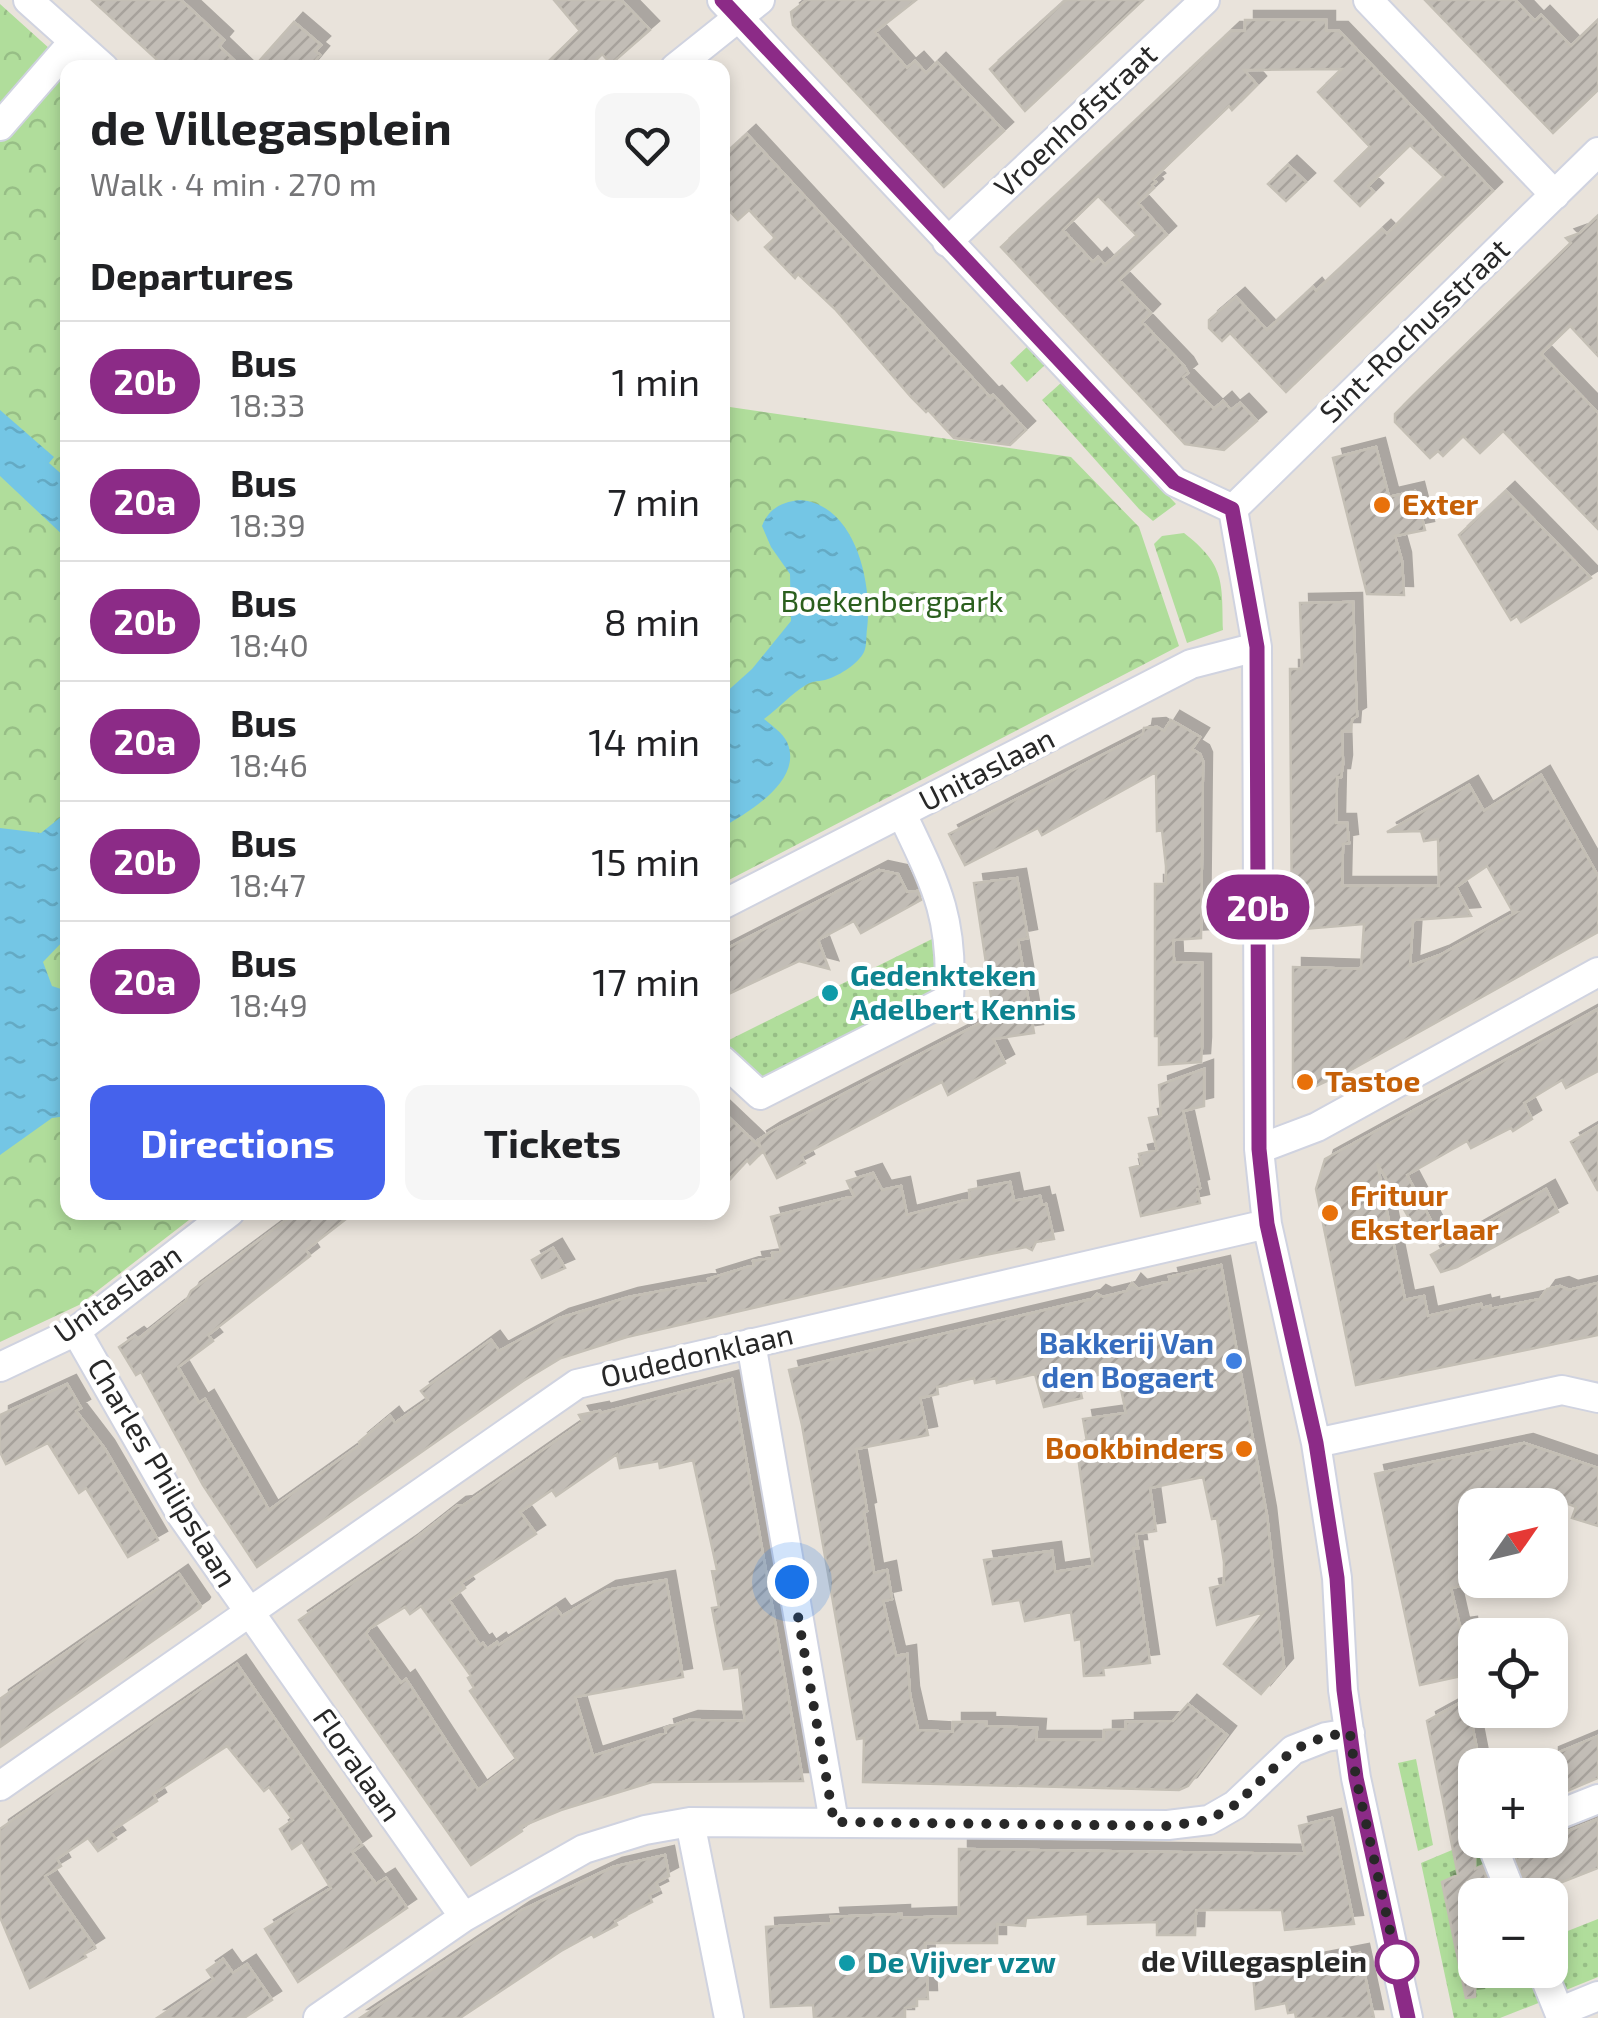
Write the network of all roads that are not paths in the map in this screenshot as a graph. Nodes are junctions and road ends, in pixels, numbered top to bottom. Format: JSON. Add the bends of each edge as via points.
{"nodes":[{"id":1,"x":28,"y":0,"type":"edge"},
{"id":2,"x":1205,"y":0,"type":"edge"},
{"id":3,"x":1368,"y":0,"type":"edge"},
{"id":4,"x":740,"y":6,"type":"edge"},
{"id":5,"x":74,"y":41,"type":"junction"},
{"id":6,"x":95,"y":60,"type":"edge"},
{"id":7,"x":683,"y":60,"type":"edge"},
{"id":8,"x":0,"y":126,"type":"edge"},
{"id":9,"x":1598,"y":152,"type":"edge"},
{"id":10,"x":1555,"y":195,"type":"junction"},
{"id":11,"x":947,"y":242,"type":"junction"},
{"id":12,"x":1232,"y":509,"type":"junction"},
{"id":13,"x":1257,"y":647,"type":"junction"},
{"id":14,"x":902,"y":814,"type":"junction"},
{"id":15,"x":730,"y":901,"type":"edge"},
{"id":16,"x":1598,"y":972,"type":"edge"},
{"id":17,"x":730,"y":1067,"type":"edge"},
{"id":18,"x":1259,"y":1149,"type":"junction"},
{"id":19,"x":220,"y":1220,"type":"edge"},
{"id":20,"x":1267,"y":1224,"type":"junction"},
{"id":21,"x":76,"y":1331,"type":"junction"},
{"id":22,"x":751,"y":1343,"type":"junction"},
{"id":23,"x":0,"y":1367,"type":"edge"},
{"id":24,"x":1598,"y":1398,"type":"edge"},
{"id":25,"x":1316,"y":1443,"type":"junction"},
{"id":26,"x":249,"y":1613,"type":"junction"},
{"id":27,"x":1350,"y":1733,"type":"junction"},
{"id":28,"x":0,"y":1786,"type":"edge"},
{"id":29,"x":1598,"y":1799,"type":"edge"},
{"id":30,"x":1568,"y":1811,"type":"edge"},
{"id":31,"x":690,"y":1822,"type":"junction"},
{"id":32,"x":834,"y":1822,"type":"junction"},
{"id":33,"x":464,"y":1918,"type":"junction"},
{"id":34,"x":1549,"y":1988,"type":"edge"},
{"id":35,"x":1598,"y":1996,"type":"edge"},
{"id":36,"x":318,"y":2018,"type":"edge"},
{"id":37,"x":730,"y":2018,"type":"edge"},
{"id":38,"x":1408,"y":2018,"type":"edge"}],
"edges":[{"from":1,"to":5,"type":"street"},
{"from":2,"to":11,"type":"street","name":"Vroenhofstraat"},
{"from":3,"to":10,"type":"street"},
{"from":4,"to":7,"type":"street"},
{"from":4,"to":11,"type":"street"},
{"from":5,"to":6,"type":"street"},
{"from":5,"to":8,"type":"street"},
{"from":9,"to":10,"type":"street","name":"Sint-Rochusstraat"},
{"from":10,"to":12,"type":"street","name":"Sint-Rochusstraat"},
{"from":11,"to":12,"type":"street","via":[[1174,482]]},
{"from":12,"to":13,"type":"street"},
{"from":13,"to":14,"type":"street","name":"Unitaslaan","via":[[1191,664]]},
{"from":13,"to":18,"type":"street"},
{"from":14,"to":15,"type":"street","name":"Unitaslaan"},
{"from":14,"to":17,"type":"street","via":[[940,894],[952,956],[949,999],[760,1095]]},
{"from":16,"to":18,"type":"street","via":[[1318,1128]]},
{"from":18,"to":20,"type":"street"},
{"from":19,"to":21,"type":"street","name":"Unitaslaan"},
{"from":20,"to":22,"type":"street","name":"Oudedonklaan"},
{"from":20,"to":25,"type":"street"},
{"from":21,"to":23,"type":"street","name":"Unitaslaan"},
{"from":21,"to":26,"type":"street","name":"Charles Philipslaan","via":[[182,1516]]},
{"from":22,"to":26,"type":"street","name":"Oudedonklaan","via":[[577,1384]]},
{"from":22,"to":32,"type":"street"},
{"from":24,"to":25,"type":"street","via":[[1562,1390]]},
{"from":25,"to":27,"type":"street","via":[[1337,1578]]},
{"from":26,"to":28,"type":"street","name":"Oudedonklaan"},
{"from":26,"to":33,"type":"street","name":"Floralaan"},
{"from":27,"to":32,"type":"street","via":[[1293,1750],[1235,1805],[1209,1820],[1168,1826]]},
{"from":27,"to":38,"type":"street"},
{"from":29,"to":30,"type":"street"},
{"from":31,"to":32,"type":"street"},
{"from":31,"to":33,"type":"street","via":[[584,1848]]},
{"from":31,"to":37,"type":"street"},
{"from":33,"to":36,"type":"street"},
{"from":34,"to":35,"type":"street","via":[[1559,2012]]}]}
